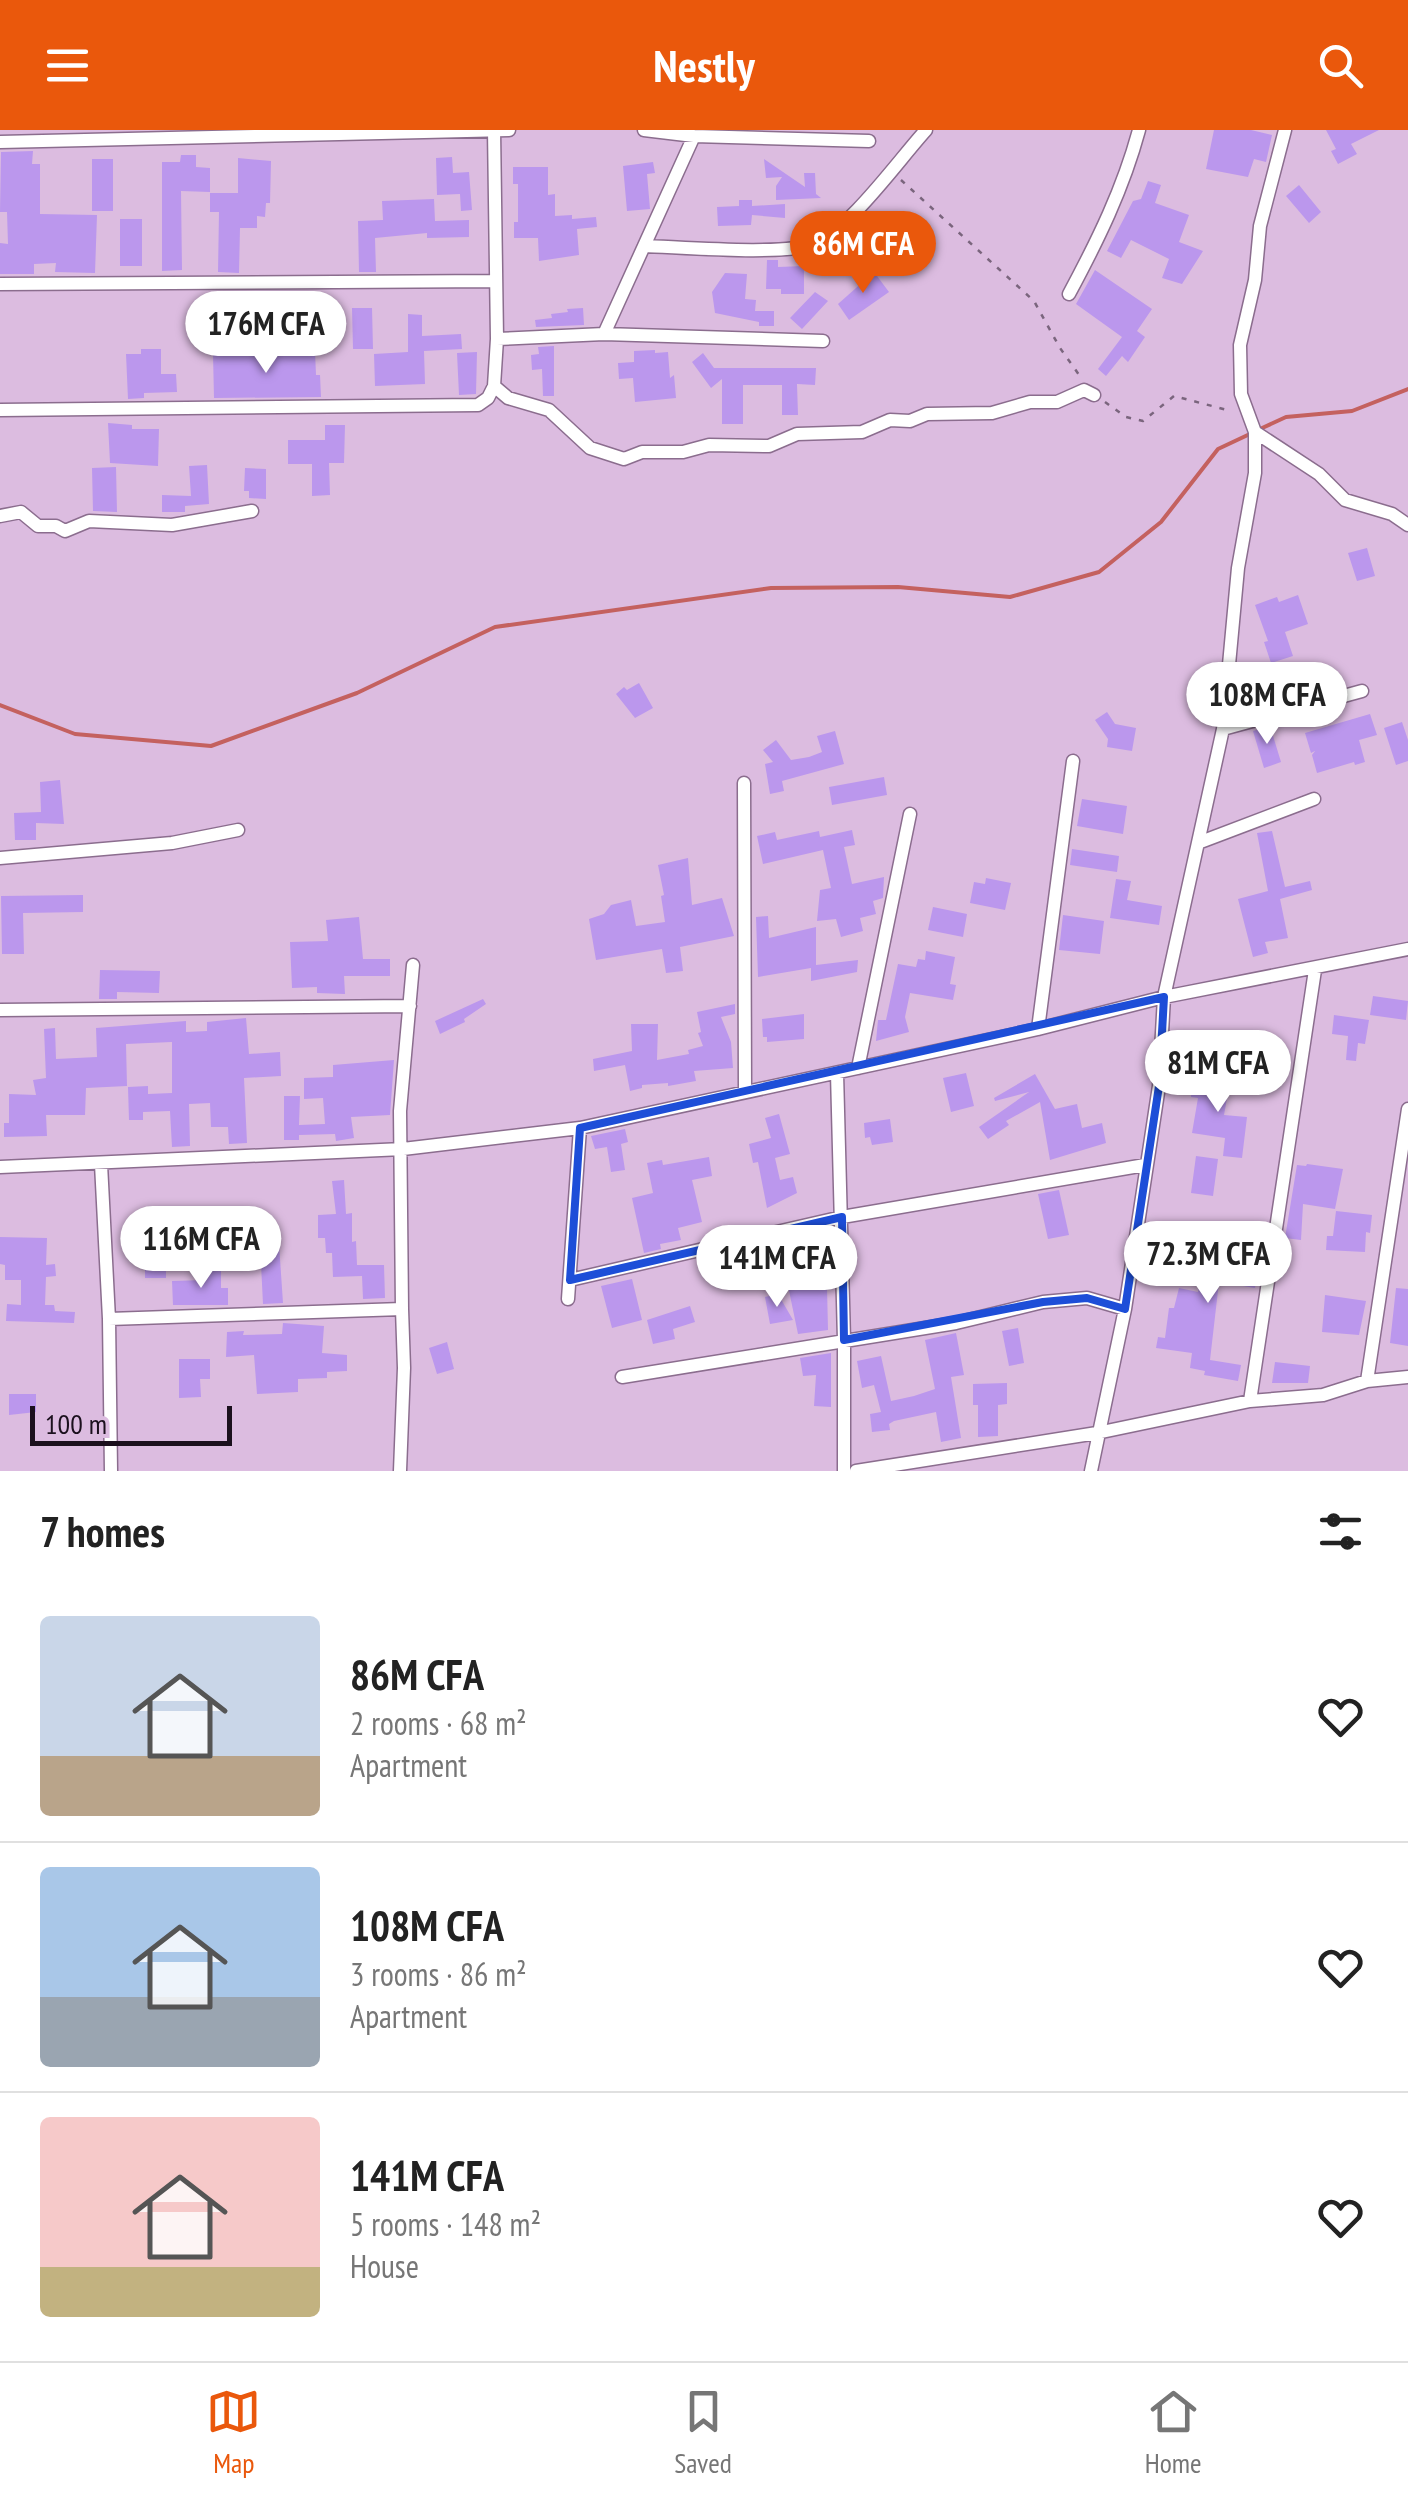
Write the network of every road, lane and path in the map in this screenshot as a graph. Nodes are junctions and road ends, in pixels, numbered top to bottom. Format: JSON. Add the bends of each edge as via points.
{"nodes":[{"id":1,"x":644,"y":130,"type":"edge"},
{"id":2,"x":926,"y":130,"type":"edge"},
{"id":3,"x":1138,"y":130,"type":"edge"},
{"id":4,"x":1285,"y":130,"type":"edge"},
{"id":5,"x":499,"y":131,"type":"edge"},
{"id":6,"x":694,"y":136,"type":"junction"},
{"id":7,"x":869,"y":141,"type":"dead end"},
{"id":8,"x":0,"y":142,"type":"edge"},
{"id":9,"x":890,"y":170,"type":"junction"},
{"id":10,"x":644,"y":246,"type":"junction"},
{"id":11,"x":496,"y":282,"type":"junction"},
{"id":12,"x":0,"y":284,"type":"edge"},
{"id":13,"x":1068,"y":294,"type":"dead end"},
{"id":14,"x":604,"y":334,"type":"junction"},
{"id":15,"x":497,"y":339,"type":"junction"},
{"id":16,"x":823,"y":340,"type":"dead end"},
{"id":17,"x":494,"y":386,"type":"junction"},
{"id":18,"x":1094,"y":395,"type":"junction"},
{"id":19,"x":0,"y":410,"type":"edge"},
{"id":20,"x":1254,"y":428,"type":"junction"},
{"id":21,"x":252,"y":511,"type":"dead end"},
{"id":22,"x":0,"y":516,"type":"edge"},
{"id":23,"x":1408,"y":524,"type":"edge"},
{"id":24,"x":1362,"y":692,"type":"dead end"},
{"id":25,"x":1223,"y":730,"type":"junction"},
{"id":26,"x":1073,"y":761,"type":"dead end"},
{"id":27,"x":744,"y":783,"type":"dead end"},
{"id":28,"x":1314,"y":799,"type":"dead end"},
{"id":29,"x":910,"y":814,"type":"dead end"},
{"id":30,"x":238,"y":830,"type":"dead end"},
{"id":31,"x":1198,"y":844,"type":"junction"},
{"id":32,"x":0,"y":858,"type":"edge"},
{"id":33,"x":1408,"y":950,"type":"edge"},
{"id":34,"x":413,"y":964,"type":"dead end"},
{"id":35,"x":1315,"y":970,"type":"junction"},
{"id":36,"x":1164,"y":997,"type":"junction"},
{"id":37,"x":410,"y":1006,"type":"junction"},
{"id":38,"x":0,"y":1010,"type":"edge"},
{"id":39,"x":1038,"y":1029,"type":"junction"},
{"id":40,"x":858,"y":1068,"type":"junction"},
{"id":41,"x":837,"y":1074,"type":"junction"},
{"id":42,"x":745,"y":1092,"type":"junction"},
{"id":43,"x":1408,"y":1108,"type":"edge"},
{"id":44,"x":580,"y":1128,"type":"junction"},
{"id":45,"x":403,"y":1149,"type":"junction"},
{"id":46,"x":101,"y":1164,"type":"junction"},
{"id":47,"x":1145,"y":1164,"type":"junction"},
{"id":48,"x":0,"y":1167,"type":"edge"},
{"id":49,"x":842,"y":1217,"type":"junction"},
{"id":50,"x":570,"y":1280,"type":"junction"},
{"id":51,"x":568,"y":1298,"type":"dead end"},
{"id":52,"x":1125,"y":1308,"type":"junction"},
{"id":53,"x":402,"y":1309,"type":"junction"},
{"id":54,"x":108,"y":1320,"type":"junction"},
{"id":55,"x":844,"y":1340,"type":"junction"},
{"id":56,"x":1408,"y":1376,"type":"edge"},
{"id":57,"x":622,"y":1377,"type":"dead end"},
{"id":58,"x":1367,"y":1381,"type":"junction"},
{"id":59,"x":1250,"y":1401,"type":"junction"},
{"id":60,"x":1096,"y":1433,"type":"junction"},
{"id":61,"x":111,"y":1471,"type":"edge"},
{"id":62,"x":400,"y":1471,"type":"edge"},
{"id":63,"x":844,"y":1471,"type":"edge"},
{"id":64,"x":856,"y":1471,"type":"edge"},
{"id":65,"x":1091,"y":1471,"type":"edge"}],
"edges":[{"from":1,"to":6,"type":"street"},
{"from":2,"to":9,"type":"street"},
{"from":3,"to":13,"type":"street","via":[[1107,224]]},
{"from":4,"to":20,"type":"street","via":[[1240,344],[1241,394]]},
{"from":5,"to":8,"type":"street"},
{"from":5,"to":11,"type":"street"},
{"from":6,"to":7,"type":"street"},
{"from":6,"to":10,"type":"street"},
{"from":9,"to":10,"type":"street","via":[[838,230],[810,246]]},
{"from":9,"to":18,"type":"path","via":[[1034,301]]},
{"from":10,"to":14,"type":"street"},
{"from":11,"to":12,"type":"street"},
{"from":11,"to":15,"type":"street"},
{"from":14,"to":15,"type":"street"},
{"from":14,"to":16,"type":"street"},
{"from":15,"to":17,"type":"street"},
{"from":17,"to":18,"type":"street","via":[[508,398],[549,410],[590,448],[624,460],[642,452],[769,446],[797,434],[862,432],[928,414],[992,413],[1057,402],[1084,390]]},
{"from":17,"to":19,"type":"street","via":[[478,405]]},
{"from":18,"to":20,"type":"path","via":[[1143,421],[1174,396],[1235,412]]},
{"from":20,"to":23,"type":"street","via":[[1345,500]]},
{"from":20,"to":25,"type":"street"},
{"from":21,"to":22,"type":"street","via":[[172,525],[90,522],[65,531],[38,526],[20,512]]},
{"from":24,"to":25,"type":"street"},
{"from":25,"to":31,"type":"street"},
{"from":26,"to":39,"type":"street"},
{"from":27,"to":42,"type":"street"},
{"from":28,"to":31,"type":"street"},
{"from":29,"to":40,"type":"street"},
{"from":30,"to":32,"type":"street","via":[[172,843]]},
{"from":31,"to":36,"type":"street"},
{"from":33,"to":35,"type":"street"},
{"from":34,"to":37,"type":"street"},
{"from":35,"to":36,"type":"street"},
{"from":35,"to":59,"type":"street"},
{"from":36,"to":39,"type":"street"},
{"from":36,"to":47,"type":"street","via":[[1159,1086]]},
{"from":37,"to":38,"type":"street"},
{"from":37,"to":45,"type":"street"},
{"from":39,"to":40,"type":"street"},
{"from":40,"to":41,"type":"street"},
{"from":41,"to":42,"type":"street"},
{"from":41,"to":49,"type":"street"},
{"from":42,"to":44,"type":"street"},
{"from":43,"to":58,"type":"street"},
{"from":44,"to":45,"type":"street"},
{"from":44,"to":50,"type":"street"},
{"from":45,"to":46,"type":"street"},
{"from":45,"to":53,"type":"street"},
{"from":46,"to":48,"type":"street"},
{"from":46,"to":54,"type":"street"},
{"from":47,"to":49,"type":"street"},
{"from":47,"to":52,"type":"street"},
{"from":49,"to":50,"type":"street"},
{"from":49,"to":55,"type":"street"},
{"from":50,"to":51,"type":"street"},
{"from":52,"to":55,"type":"street","via":[[1088,1298],[1043,1302]]},
{"from":52,"to":60,"type":"street"},
{"from":53,"to":54,"type":"street"},
{"from":53,"to":62,"type":"street"},
{"from":54,"to":61,"type":"street"},
{"from":55,"to":57,"type":"street"},
{"from":55,"to":63,"type":"street"},
{"from":56,"to":58,"type":"street"},
{"from":58,"to":59,"type":"street","via":[[1323,1395]]},
{"from":59,"to":60,"type":"street"},
{"from":60,"to":64,"type":"street"},
{"from":60,"to":65,"type":"street"}]}
